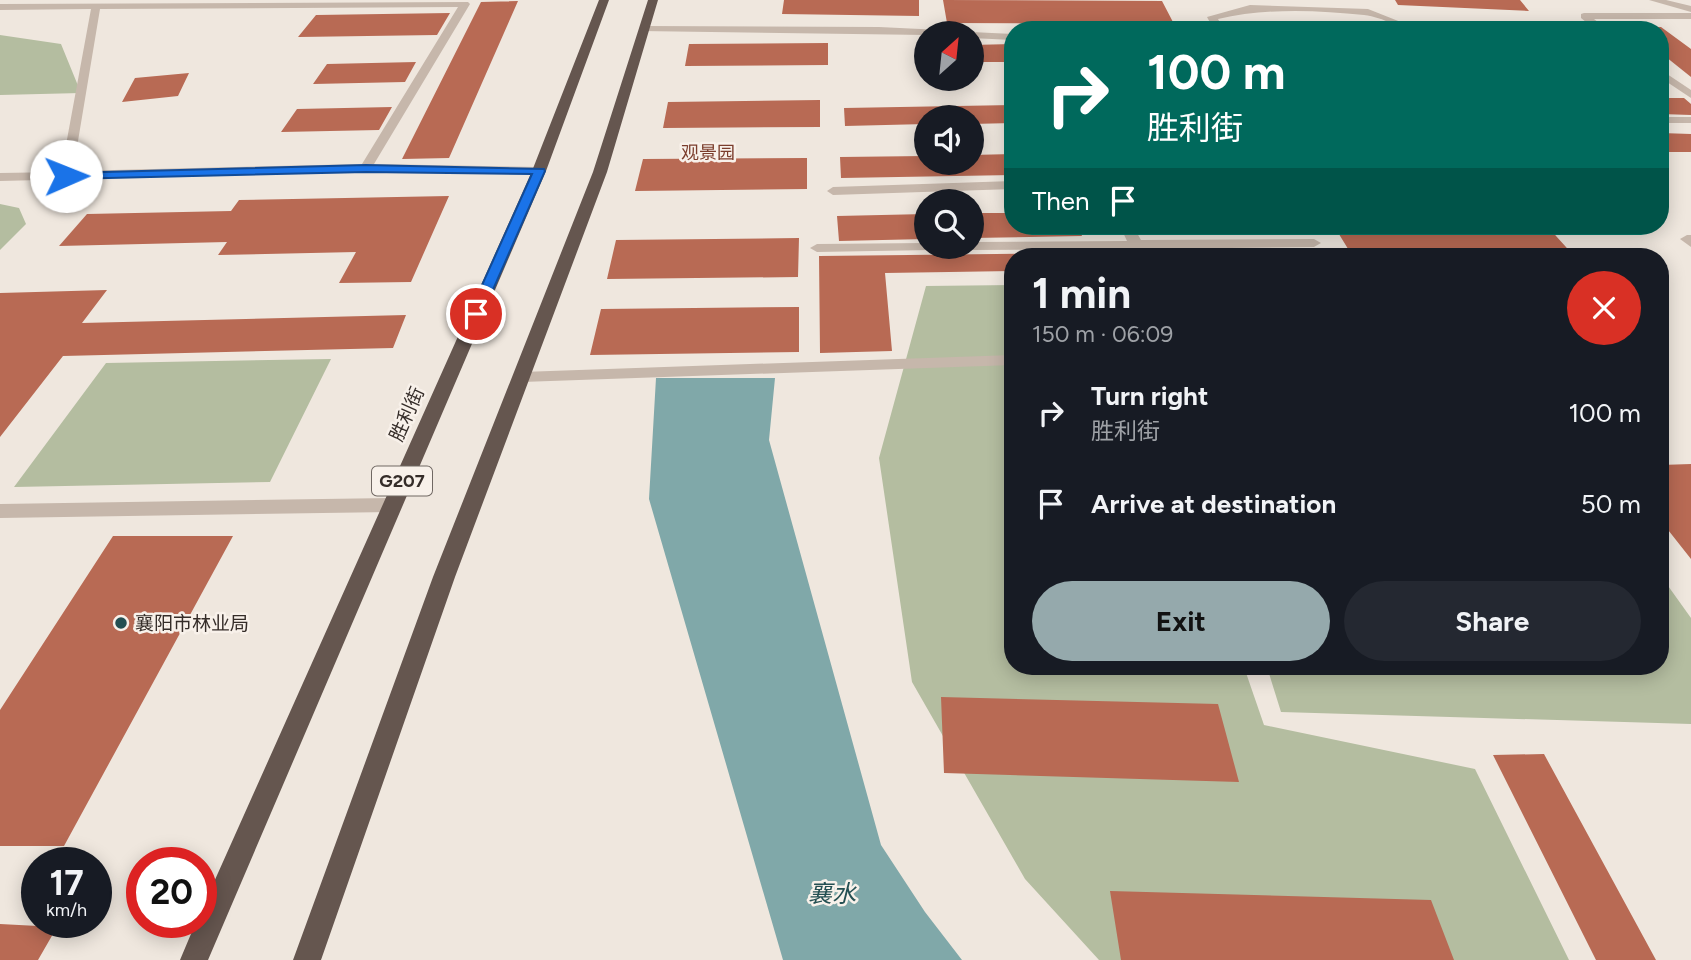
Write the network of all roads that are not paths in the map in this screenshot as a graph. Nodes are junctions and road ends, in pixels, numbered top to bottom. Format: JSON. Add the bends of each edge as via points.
{"nodes":[{"id":1,"x":604,"y":0,"type":"edge"},
{"id":2,"x":653,"y":0,"type":"edge"},
{"id":3,"x":1654,"y":0,"type":"edge"},
{"id":4,"x":96,"y":7,"type":"junction"},
{"id":5,"x":0,"y":8,"type":"edge"},
{"id":6,"x":1691,"y":9,"type":"edge"},
{"id":7,"x":1691,"y":16,"type":"edge"},
{"id":8,"x":1214,"y":21,"type":"edge"},
{"id":9,"x":1392,"y":21,"type":"edge"},
{"id":10,"x":1591,"y":21,"type":"edge"},
{"id":11,"x":644,"y":29,"type":"junction"},
{"id":12,"x":914,"y":32,"type":"edge"},
{"id":13,"x":984,"y":36,"type":"edge"},
{"id":14,"x":1004,"y":37,"type":"edge"},
{"id":15,"x":1669,"y":79,"type":"edge"},
{"id":16,"x":1691,"y":95,"type":"edge"},
{"id":17,"x":1669,"y":120,"type":"edge"},
{"id":18,"x":1691,"y":120,"type":"edge"},
{"id":19,"x":366,"y":168,"type":"junction"},
{"id":20,"x":540,"y":171,"type":"junction"},
{"id":21,"x":66,"y":176,"type":"junction"},
{"id":22,"x":0,"y":177,"type":"edge"},
{"id":23,"x":1004,"y":185,"type":"edge"},
{"id":24,"x":833,"y":191,"type":"dead end"},
{"id":25,"x":1314,"y":243,"type":"dead end"},
{"id":26,"x":984,"y":246,"type":"edge"},
{"id":27,"x":914,"y":247,"type":"edge"},
{"id":28,"x":817,"y":248,"type":"dead end"},
{"id":29,"x":1038,"y":248,"type":"edge"},
{"id":30,"x":1204,"y":248,"type":"edge"},
{"id":31,"x":1004,"y":360,"type":"edge"},
{"id":32,"x":522,"y":377,"type":"junction"},
{"id":33,"x":391,"y":505,"type":"junction"},
{"id":34,"x":0,"y":511,"type":"edge"},
{"id":35,"x":194,"y":960,"type":"edge"},
{"id":36,"x":307,"y":960,"type":"edge"}],
"edges":[{"from":1,"to":20,"type":"highway","name":"胜利街","number":"G207"},
{"from":2,"to":11,"type":"highway"},
{"from":3,"to":6,"type":"street"},
{"from":4,"to":5,"type":"street"},
{"from":4,"to":19,"type":"street","via":[[465,4]]},
{"from":4,"to":21,"type":"street"},
{"from":7,"to":10,"type":"street","via":[[1584,16]]},
{"from":8,"to":9,"type":"street","via":[[1212,17],[1250,8],[1368,12]]},
{"from":11,"to":12,"type":"street"},
{"from":11,"to":32,"type":"highway","via":[[600,172]]},
{"from":13,"to":14,"type":"street"},
{"from":15,"to":16,"type":"street"},
{"from":17,"to":18,"type":"street"},
{"from":19,"to":20,"type":"street"},
{"from":19,"to":21,"type":"street"},
{"from":20,"to":33,"type":"highway","name":"胜利街","number":"G207"},
{"from":21,"to":22,"type":"street"},
{"from":23,"to":24,"type":"street"},
{"from":25,"to":30,"type":"street"},
{"from":26,"to":29,"type":"street"},
{"from":27,"to":28,"type":"street"},
{"from":31,"to":32,"type":"street"},
{"from":32,"to":36,"type":"highway","via":[[444,577]]},
{"from":33,"to":34,"type":"street"},
{"from":33,"to":35,"type":"highway","name":"胜利街","number":"G207"}]}
